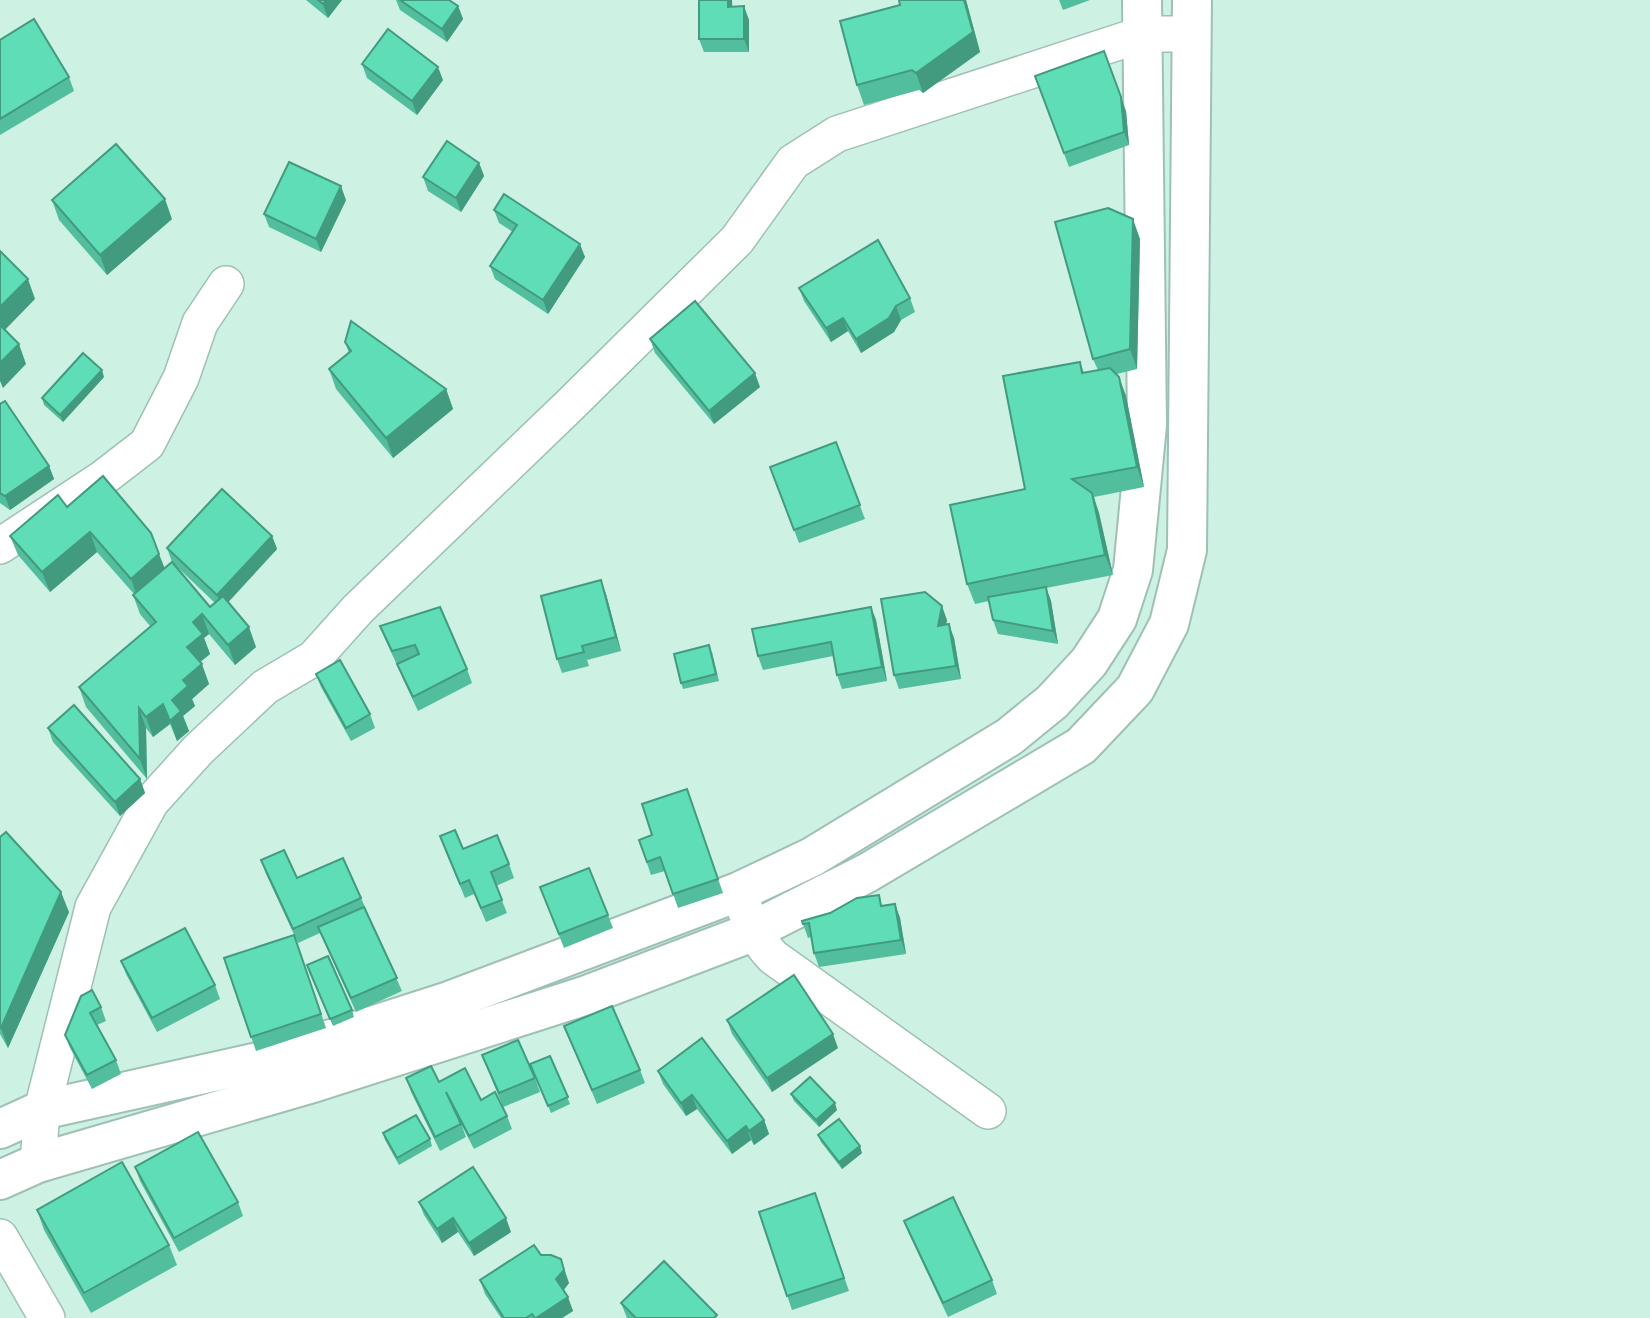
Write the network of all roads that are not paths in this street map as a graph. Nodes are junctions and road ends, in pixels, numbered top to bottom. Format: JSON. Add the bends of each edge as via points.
{"nodes":[{"id":1,"x":1143,"y":17,"type":"edge"},
{"id":2,"x":1192,"y":17,"type":"edge"},
{"id":3,"x":226,"y":284,"type":"dead end"},
{"id":4,"x":0,"y":546,"type":"edge"},
{"id":5,"x":738,"y":892,"type":"junction"},
{"id":6,"x":753,"y":930,"type":"junction"},
{"id":7,"x":43,"y":1110,"type":"junction"},
{"id":8,"x":988,"y":1111,"type":"dead end"},
{"id":9,"x":0,"y":1129,"type":"edge"},
{"id":10,"x":38,"y":1163,"type":"junction"},
{"id":11,"x":0,"y":1180,"type":"edge"},
{"id":12,"x":0,"y":1237,"type":"edge"},
{"id":13,"x":47,"y":1318,"type":"edge"}],
"edges":[{"from":1,"to":2,"type":"street"},
{"from":1,"to":5,"type":"street","via":[[1147,425],[1133,570],[1117,619],[1089,662],[1052,702],[1009,737],[812,857]]},
{"from":1,"to":7,"type":"street","via":[[837,134],[793,162],[737,240],[358,609],[314,658],[265,687],[198,750],[151,802],[93,907]]},
{"from":2,"to":6,"type":"street","via":[[1187,550],[1169,624],[1135,689],[1081,746],[867,873]]},
{"from":3,"to":4,"type":"street","via":[[200,323],[181,378],[147,444]]},
{"from":5,"to":6,"type":"street"},
{"from":5,"to":7,"type":"street","via":[[449,1001],[276,1056]]},
{"from":6,"to":8,"type":"street","via":[[773,957]]},
{"from":6,"to":10,"type":"street","via":[[587,995],[316,1082]]},
{"from":7,"to":9,"type":"street"},
{"from":7,"to":10,"type":"street"},
{"from":10,"to":11,"type":"street"},
{"from":12,"to":13,"type":"street"}]}
